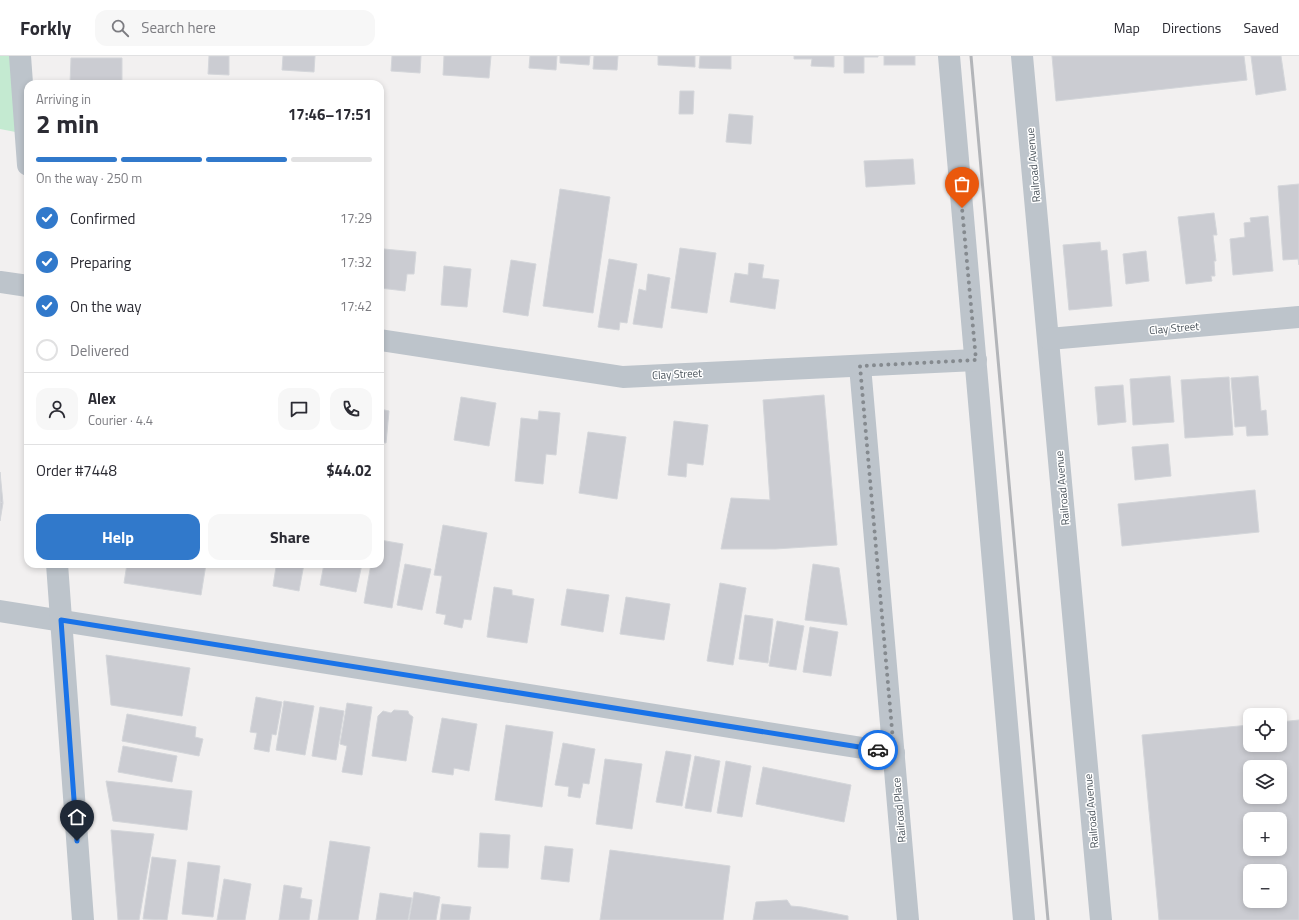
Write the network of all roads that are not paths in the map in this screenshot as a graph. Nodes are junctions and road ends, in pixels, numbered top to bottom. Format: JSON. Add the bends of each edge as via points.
{"nodes":[{"id":1,"x":20,"y":56,"type":"edge"},
{"id":2,"x":949,"y":56,"type":"edge"},
{"id":3,"x":1022,"y":56,"type":"edge"},
{"id":4,"x":24,"y":110,"type":"edge"},
{"id":5,"x":0,"y":282,"type":"edge"},
{"id":6,"x":24,"y":285,"type":"edge"},
{"id":7,"x":1299,"y":317,"type":"edge"},
{"id":8,"x":1049,"y":339,"type":"junction"},
{"id":9,"x":384,"y":341,"type":"edge"},
{"id":10,"x":976,"y":360,"type":"junction"},
{"id":11,"x":860,"y":366,"type":"junction"},
{"id":12,"x":57,"y":568,"type":"edge"},
{"id":13,"x":0,"y":611,"type":"edge"},
{"id":14,"x":61,"y":620,"type":"junction"},
{"id":15,"x":894,"y":752,"type":"junction"},
{"id":16,"x":83,"y":920,"type":"edge"},
{"id":17,"x":908,"y":920,"type":"edge"},
{"id":18,"x":1024,"y":920,"type":"edge"},
{"id":19,"x":1101,"y":920,"type":"edge"}],
"edges":[{"from":1,"to":4,"type":"street"},
{"from":2,"to":10,"type":"street"},
{"from":3,"to":8,"type":"street","name":"Railroad Avenue"},
{"from":5,"to":6,"type":"street"},
{"from":7,"to":8,"type":"street","name":"Clay Street"},
{"from":8,"to":19,"type":"street","name":"Railroad Avenue"},
{"from":9,"to":11,"type":"street","name":"Clay Street","via":[[623,377]]},
{"from":10,"to":11,"type":"street","name":"Clay Street"},
{"from":10,"to":18,"type":"street"},
{"from":11,"to":15,"type":"street","name":"Railroad Place"},
{"from":12,"to":14,"type":"street"},
{"from":13,"to":14,"type":"street"},
{"from":14,"to":15,"type":"street"},
{"from":14,"to":16,"type":"street"},
{"from":15,"to":17,"type":"street","name":"Railroad Place"}]}
